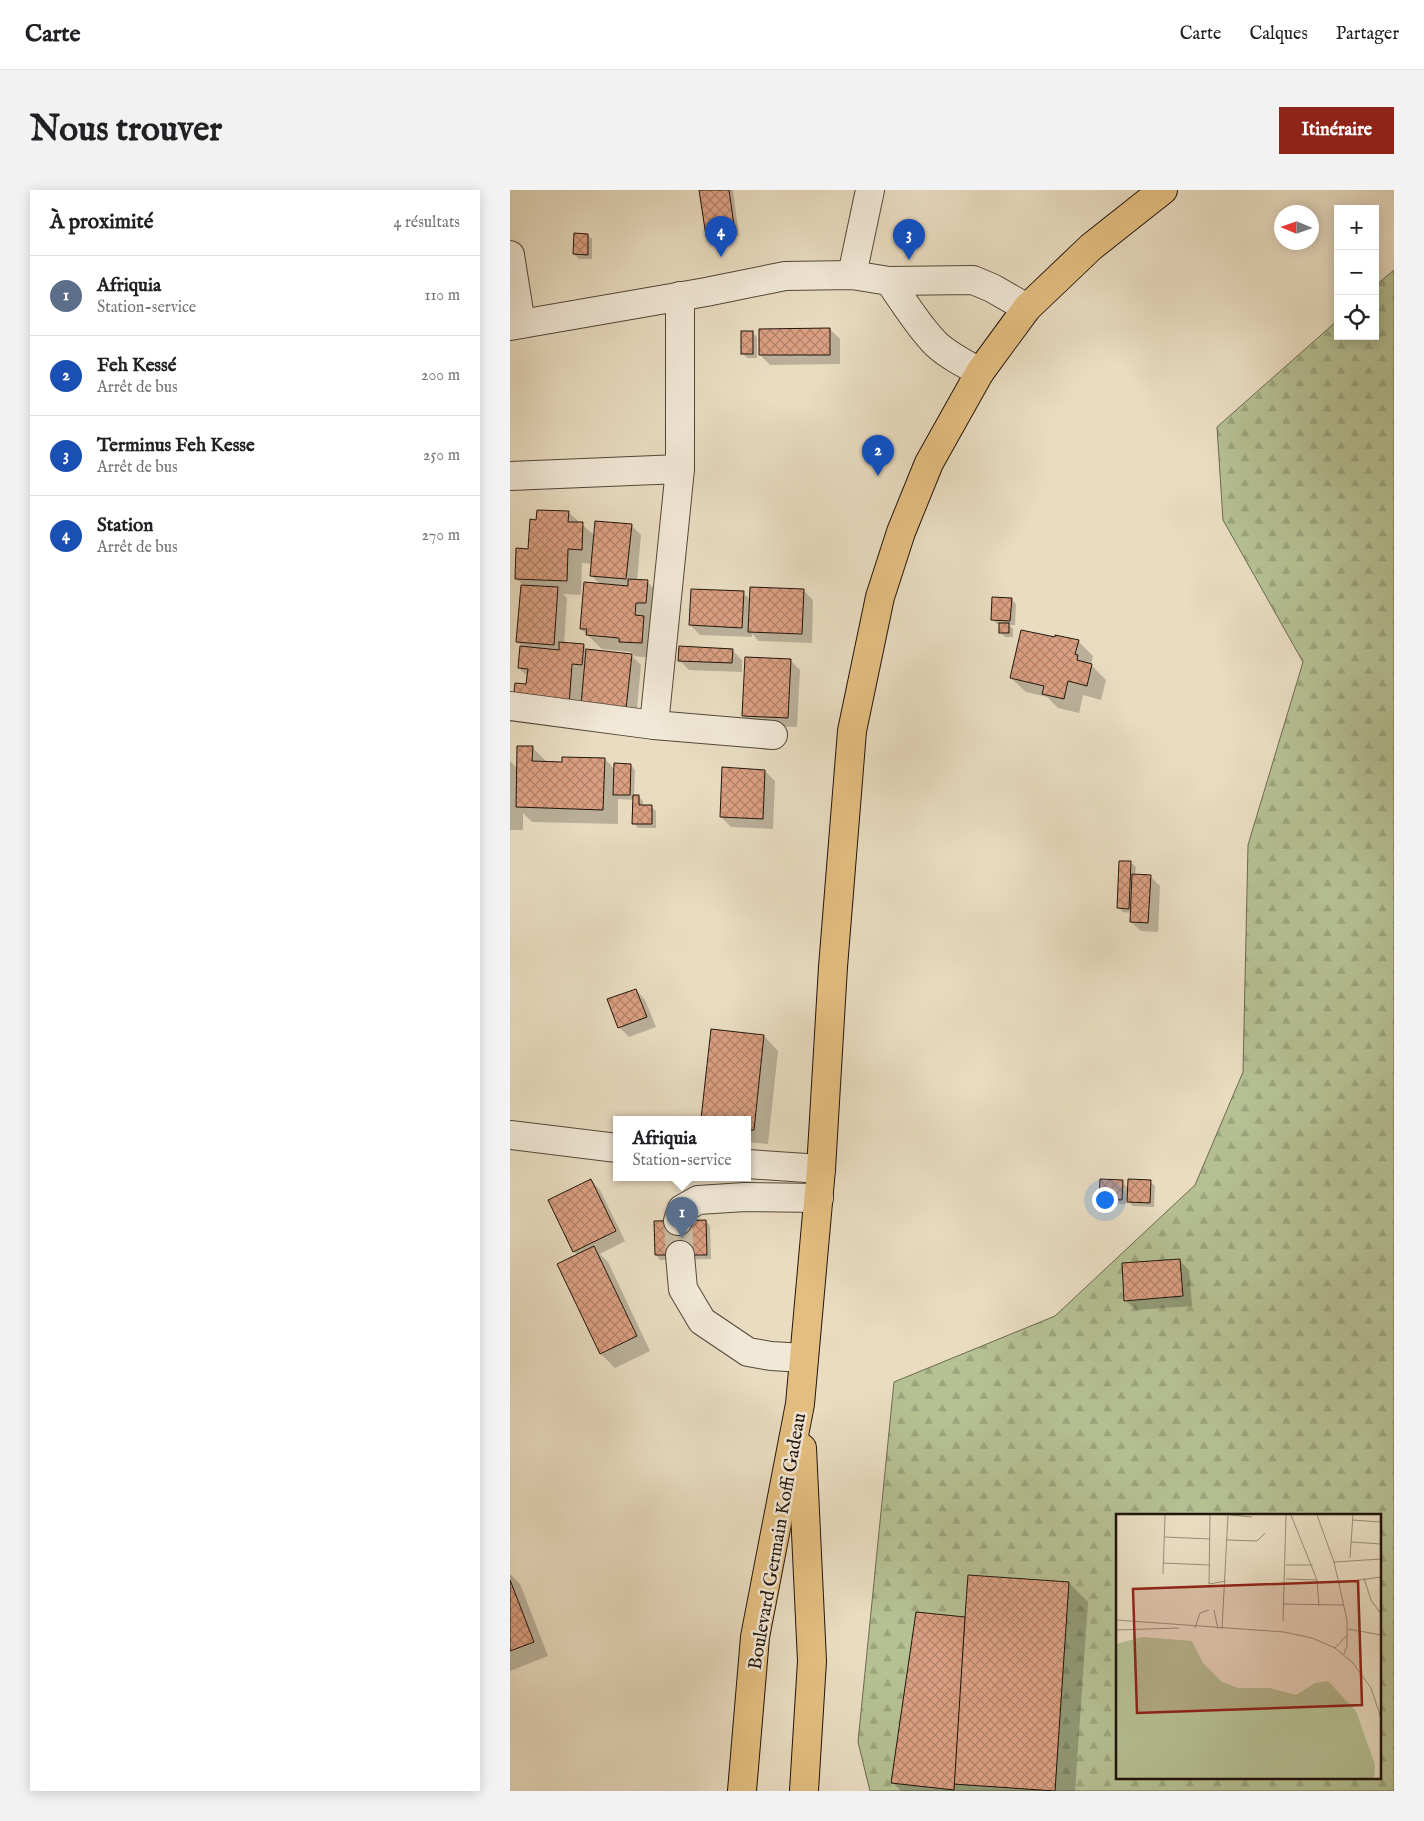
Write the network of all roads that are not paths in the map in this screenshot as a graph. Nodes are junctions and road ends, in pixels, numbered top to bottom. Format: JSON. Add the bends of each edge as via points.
{"nodes":[{"id":1,"x":870,"y":190,"type":"edge"},
{"id":2,"x":1163,"y":190,"type":"edge"},
{"id":3,"x":510,"y":255,"type":"edge"},
{"id":4,"x":852,"y":275,"type":"junction"},
{"id":5,"x":889,"y":281,"type":"junction"},
{"id":6,"x":680,"y":296,"type":"junction"},
{"id":7,"x":1027,"y":308,"type":"junction"},
{"id":8,"x":515,"y":325,"type":"edge"},
{"id":9,"x":980,"y":372,"type":"junction"},
{"id":10,"x":680,"y":470,"type":"junction"},
{"id":11,"x":510,"y":476,"type":"edge"},
{"id":12,"x":510,"y":706,"type":"edge"},
{"id":13,"x":654,"y":725,"type":"junction"},
{"id":14,"x":773,"y":735,"type":"dead end"},
{"id":15,"x":510,"y":1135,"type":"edge"},
{"id":16,"x":613,"y":1148,"type":"edge"},
{"id":17,"x":751,"y":1164,"type":"edge"},
{"id":18,"x":821,"y":1169,"type":"junction"},
{"id":19,"x":819,"y":1198,"type":"junction"},
{"id":20,"x":678,"y":1221,"type":"tunnel mouth"},
{"id":21,"x":680,"y":1255,"type":"tunnel mouth"},
{"id":22,"x":804,"y":1358,"type":"junction"},
{"id":23,"x":800,"y":1404,"type":"junction"},
{"id":24,"x":742,"y":1791,"type":"edge"},
{"id":25,"x":804,"y":1791,"type":"edge"}],
"edges":[{"from":1,"to":4,"type":"street"},
{"from":2,"to":7,"type":"main road","via":[[1092,247]]},
{"from":3,"to":8,"type":"street"},
{"from":4,"to":5,"type":"street"},
{"from":4,"to":6,"type":"street","via":[[785,276]]},
{"from":5,"to":7,"type":"street","via":[[973,280]]},
{"from":5,"to":9,"type":"street","via":[[936,344]]},
{"from":6,"to":8,"type":"street"},
{"from":6,"to":10,"type":"street"},
{"from":7,"to":9,"type":"main road"},
{"from":9,"to":18,"type":"main road","via":[[929,464],[901,532],[880,596],[864,670],[852,731]]},
{"from":10,"to":11,"type":"street"},
{"from":10,"to":13,"type":"street"},
{"from":12,"to":13,"type":"street"},
{"from":13,"to":14,"type":"street"},
{"from":15,"to":16,"type":"street"},
{"from":17,"to":18,"type":"street"},
{"from":18,"to":19,"type":"main road"},
{"from":19,"to":20,"type":"street","via":[[698,1200],[682,1210]]},
{"from":19,"to":22,"type":"main road"},
{"from":21,"to":22,"type":"street","via":[[683,1290],[702,1321],[748,1352]]},
{"from":22,"to":23,"type":"main road"},
{"from":23,"to":24,"type":"main road","name":"Boulevard Germain Koffi Gadeau","via":[[755,1637]]},
{"from":23,"to":25,"type":"main road","name":"Boulevard Germain Koffi Gadeau","via":[[812,1661]]}]}
